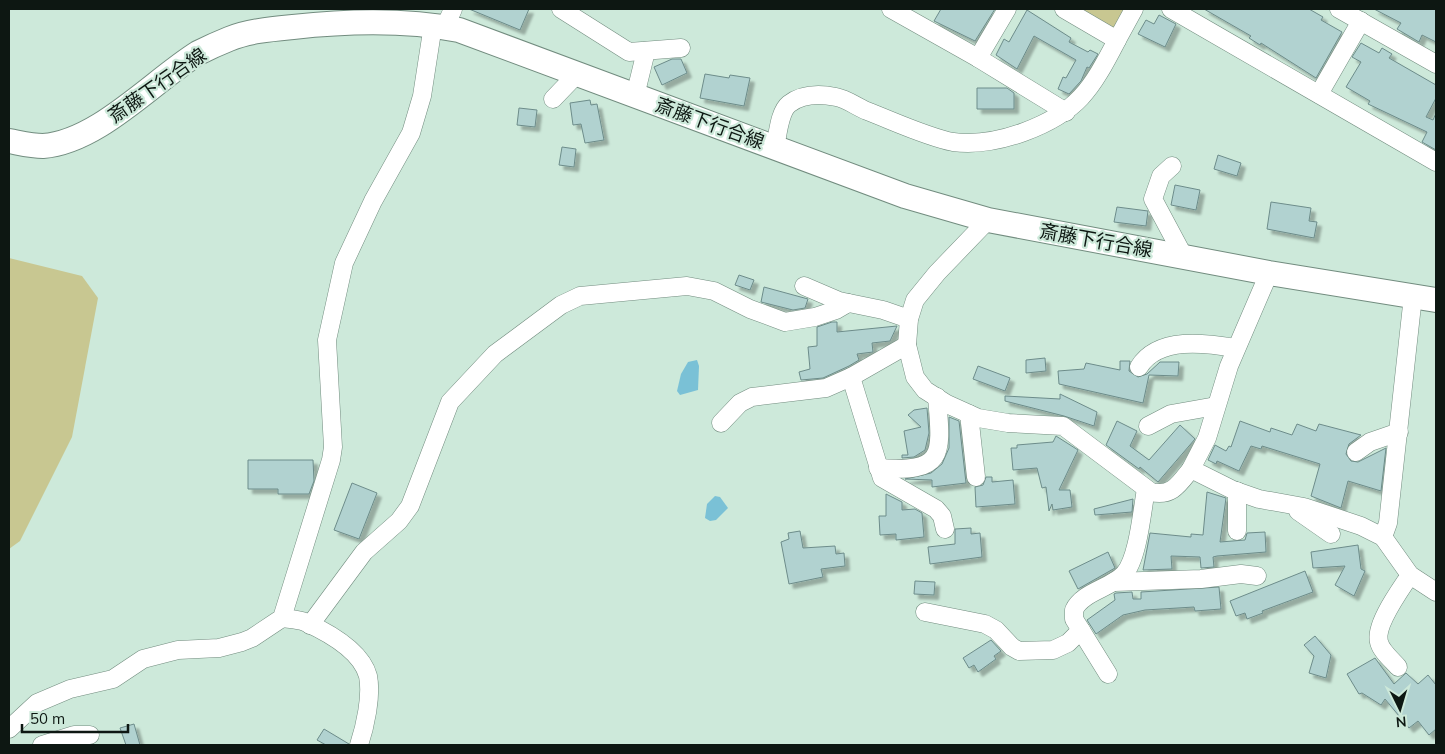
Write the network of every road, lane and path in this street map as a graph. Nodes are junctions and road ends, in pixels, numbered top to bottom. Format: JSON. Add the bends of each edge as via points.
{"nodes":[{"id":1,"x":561,"y":9,"type":"edge"},
{"id":2,"x":891,"y":9,"type":"edge"},
{"id":3,"x":1007,"y":9,"type":"edge"},
{"id":4,"x":1064,"y":9,"type":"edge"},
{"id":5,"x":1134,"y":9,"type":"edge"},
{"id":6,"x":1171,"y":9,"type":"edge"},
{"id":7,"x":1339,"y":9,"type":"edge"},
{"id":8,"x":444,"y":20,"type":"edge"},
{"id":9,"x":1361,"y":21,"type":"junction"},
{"id":10,"x":1117,"y":40,"type":"junction"},
{"id":11,"x":681,"y":48,"type":"dead end"},
{"id":12,"x":646,"y":51,"type":"junction"},
{"id":13,"x":978,"y":58,"type":"junction"},
{"id":14,"x":1436,"y":64,"type":"edge"},
{"id":15,"x":577,"y":74,"type":"junction"},
{"id":16,"x":1319,"y":94,"type":"junction"},
{"id":17,"x":635,"y":96,"type":"junction"},
{"id":18,"x":553,"y":100,"type":"dead end"},
{"id":19,"x":1066,"y":112,"type":"junction"},
{"id":20,"x":9,"y":141,"type":"edge"},
{"id":21,"x":775,"y":147,"type":"junction"},
{"id":22,"x":1436,"y":162,"type":"edge"},
{"id":23,"x":1172,"y":166,"type":"dead end"},
{"id":24,"x":988,"y":220,"type":"junction"},
{"id":25,"x":1184,"y":257,"type":"junction"},
{"id":26,"x":1269,"y":273,"type":"junction"},
{"id":27,"x":804,"y":286,"type":"dead end"},
{"id":28,"x":1413,"y":296,"type":"junction"},
{"id":29,"x":1436,"y":300,"type":"edge"},
{"id":30,"x":848,"y":303,"type":"junction"},
{"id":31,"x":909,"y":320,"type":"junction"},
{"id":32,"x":907,"y":345,"type":"junction"},
{"id":33,"x":1236,"y":348,"type":"junction"},
{"id":34,"x":1139,"y":367,"type":"dead end"},
{"id":35,"x":851,"y":377,"type":"junction"},
{"id":36,"x":937,"y":397,"type":"junction"},
{"id":37,"x":1216,"y":406,"type":"junction"},
{"id":38,"x":970,"y":414,"type":"junction"},
{"id":39,"x":721,"y":423,"type":"dead end"},
{"id":40,"x":1148,"y":426,"type":"dead end"},
{"id":41,"x":1399,"y":432,"type":"junction"},
{"id":42,"x":1356,"y":452,"type":"dead end"},
{"id":43,"x":878,"y":468,"type":"junction"},
{"id":44,"x":1191,"y":469,"type":"junction"},
{"id":45,"x":976,"y":477,"type":"dead end"},
{"id":46,"x":1146,"y":489,"type":"junction"},
{"id":47,"x":1237,"y":491,"type":"junction"},
{"id":48,"x":1289,"y":505,"type":"junction"},
{"id":49,"x":945,"y":529,"type":"dead end"},
{"id":50,"x":1238,"y":531,"type":"dead end"},
{"id":51,"x":1331,"y":534,"type":"dead end"},
{"id":52,"x":1383,"y":537,"type":"junction"},
{"id":53,"x":1410,"y":575,"type":"junction"},
{"id":54,"x":1257,"y":576,"type":"dead end"},
{"id":55,"x":1114,"y":582,"type":"junction"},
{"id":56,"x":1436,"y":592,"type":"edge"},
{"id":57,"x":925,"y":612,"type":"dead end"},
{"id":58,"x":282,"y":618,"type":"junction"},
{"id":59,"x":310,"y":625,"type":"junction"},
{"id":60,"x":1081,"y":630,"type":"junction"},
{"id":61,"x":1398,"y":667,"type":"dead end"},
{"id":62,"x":1108,"y":674,"type":"dead end"},
{"id":63,"x":9,"y":729,"type":"edge"},
{"id":64,"x":90,"y":735,"type":"dead end"},
{"id":65,"x":42,"y":745,"type":"edge"},
{"id":66,"x":359,"y":745,"type":"edge"}],
"edges":[{"from":1,"to":12,"type":"street","via":[[629,52]]},
{"from":2,"to":13,"type":"street"},
{"from":3,"to":13,"type":"street"},
{"from":4,"to":10,"type":"street"},
{"from":5,"to":10,"type":"street"},
{"from":6,"to":16,"type":"street"},
{"from":7,"to":9,"type":"street"},
{"from":8,"to":15,"type":"main road","name":"斎藤下行合線","via":[[459,30]]},
{"from":8,"to":20,"type":"main road","name":"斎藤下行合線","via":[[317,24],[232,38],[198,53],[104,122],[79,134],[42,146]]},
{"from":8,"to":58,"type":"street","via":[[411,133],[344,262],[327,340],[331,460]]},
{"from":9,"to":14,"type":"street"},
{"from":9,"to":16,"type":"street"},
{"from":10,"to":19,"type":"street","via":[[1085,94]]},
{"from":11,"to":12,"type":"street"},
{"from":12,"to":17,"type":"street"},
{"from":13,"to":19,"type":"street"},
{"from":15,"to":17,"type":"main road","name":"斎藤下行合線"},
{"from":15,"to":18,"type":"street"},
{"from":16,"to":22,"type":"street"},
{"from":17,"to":21,"type":"main road","name":"斎藤下行合線"},
{"from":19,"to":21,"type":"street","via":[[1019,134],[972,143],[952,142],[866,111],[838,97],[813,95],[788,105]]},
{"from":21,"to":24,"type":"main road","name":"斎藤下行合線","via":[[905,196]]},
{"from":23,"to":25,"type":"street","via":[[1160,176],[1153,199]]},
{"from":24,"to":25,"type":"main road","name":"斎藤下行合線"},
{"from":24,"to":31,"type":"street","via":[[915,300]]},
{"from":25,"to":26,"type":"main road","name":"斎藤下行合線"},
{"from":26,"to":28,"type":"main road","name":"斎藤下行合線"},
{"from":26,"to":33,"type":"street"},
{"from":27,"to":30,"type":"street"},
{"from":28,"to":29,"type":"main road","name":"斎藤下行合線"},
{"from":28,"to":41,"type":"street"},
{"from":30,"to":31,"type":"street","via":[[883,310]]},
{"from":30,"to":59,"type":"street","via":[[815,317],[785,322],[714,291],[686,286],[580,296],[561,305],[495,354],[450,402],[410,506],[364,552]]},
{"from":31,"to":32,"type":"street"},
{"from":32,"to":35,"type":"street"},
{"from":32,"to":36,"type":"street","via":[[915,377],[925,390]]},
{"from":33,"to":34,"type":"street","via":[[1207,343],[1176,346],[1152,352]]},
{"from":33,"to":37,"type":"street"},
{"from":35,"to":39,"type":"street","via":[[826,388],[752,397],[740,403]]},
{"from":35,"to":43,"type":"street"},
{"from":36,"to":38,"type":"street"},
{"from":36,"to":43,"type":"street","via":[[940,438],[934,459],[923,466],[904,470]]},
{"from":37,"to":40,"type":"street","via":[[1171,414]]},
{"from":37,"to":44,"type":"street","via":[[1207,438]]},
{"from":38,"to":45,"type":"street"},
{"from":38,"to":46,"type":"street","via":[[1008,423],[1063,426]]},
{"from":41,"to":42,"type":"street","via":[[1370,442]]},
{"from":41,"to":52,"type":"street","via":[[1388,523]]},
{"from":43,"to":49,"type":"street","via":[[882,478],[936,509],[942,516]]},
{"from":44,"to":46,"type":"street","via":[[1168,493]]},
{"from":44,"to":47,"type":"street"},
{"from":46,"to":55,"type":"street","via":[[1130,564]]},
{"from":47,"to":48,"type":"street"},
{"from":47,"to":50,"type":"street"},
{"from":48,"to":51,"type":"street"},
{"from":48,"to":52,"type":"street","via":[[1361,526]]},
{"from":52,"to":53,"type":"street"},
{"from":53,"to":56,"type":"street"},
{"from":53,"to":61,"type":"street","via":[[1378,633],[1379,643]]},
{"from":54,"to":55,"type":"street","via":[[1241,574],[1201,580]]},
{"from":55,"to":60,"type":"street","via":[[1076,606],[1074,619]]},
{"from":57,"to":60,"type":"street","via":[[985,624],[1019,651],[1053,650],[1068,643]]},
{"from":58,"to":59,"type":"street"},
{"from":58,"to":63,"type":"street","via":[[242,642],[219,648],[178,650],[143,659],[113,679],[70,689],[37,703]]},
{"from":59,"to":66,"type":"street","via":[[349,648],[368,676],[368,710]]},
{"from":60,"to":62,"type":"street"},
{"from":64,"to":65,"type":"street","via":[[74,735]]}]}
